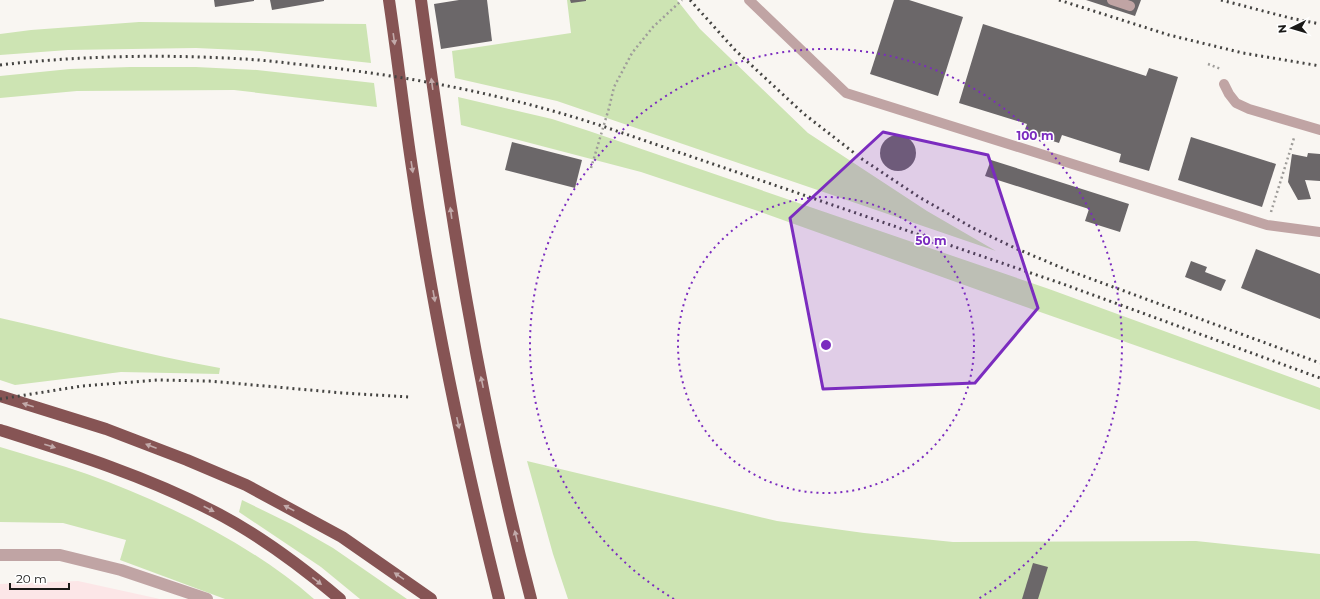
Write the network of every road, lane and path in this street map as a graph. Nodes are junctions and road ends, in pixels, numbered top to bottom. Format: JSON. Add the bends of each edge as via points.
{"nodes":[{"id":1,"x":389,"y":0,"type":"edge"},
{"id":2,"x":420,"y":0,"type":"edge"},
{"id":3,"x":682,"y":0,"type":"edge"},
{"id":4,"x":750,"y":0,"type":"edge"},
{"id":5,"x":1112,"y":0,"type":"edge"},
{"id":6,"x":1130,"y":6,"type":"dead end"},
{"id":7,"x":1208,"y":64,"type":"dead end"},
{"id":8,"x":1222,"y":69,"type":"dead end"},
{"id":9,"x":1224,"y":84,"type":"dead end"},
{"id":10,"x":1320,"y":130,"type":"edge"},
{"id":11,"x":1295,"y":136,"type":"dead end"},
{"id":12,"x":591,"y":168,"type":"dead end"},
{"id":13,"x":1267,"y":225,"type":"junction"},
{"id":14,"x":1320,"y":232,"type":"edge"},
{"id":15,"x":0,"y":396,"type":"edge"},
{"id":16,"x":0,"y":430,"type":"edge"},
{"id":17,"x":0,"y":556,"type":"edge"},
{"id":18,"x":207,"y":599,"type":"edge"},
{"id":19,"x":340,"y":599,"type":"edge"},
{"id":20,"x":431,"y":599,"type":"edge"},
{"id":21,"x":499,"y":599,"type":"edge"},
{"id":22,"x":531,"y":599,"type":"edge"}],
"edges":[{"from":1,"to":21,"type":"highway","one_way":true,"via":[[411,162],[443,348]]},
{"from":22,"to":2,"type":"highway","one_way":true,"via":[[502,478],[457,251]]},
{"from":3,"to":12,"type":"path","via":[[653,27],[632,53],[614,87]]},
{"from":4,"to":13,"type":"lane","via":[[846,93]]},
{"from":5,"to":6,"type":"lane"},
{"from":7,"to":8,"type":"path"},
{"from":9,"to":10,"type":"lane","via":[[1228,94],[1249,109]]},
{"from":11,"to":13,"type":"path"},
{"from":13,"to":14,"type":"lane"},
{"from":20,"to":15,"type":"highway","one_way":true,"via":[[342,537],[246,486],[106,429]]},
{"from":16,"to":19,"type":"highway","one_way":true,"via":[[95,460],[214,511],[284,556]]},
{"from":17,"to":18,"type":"street","via":[[60,555],[121,570]]}]}
